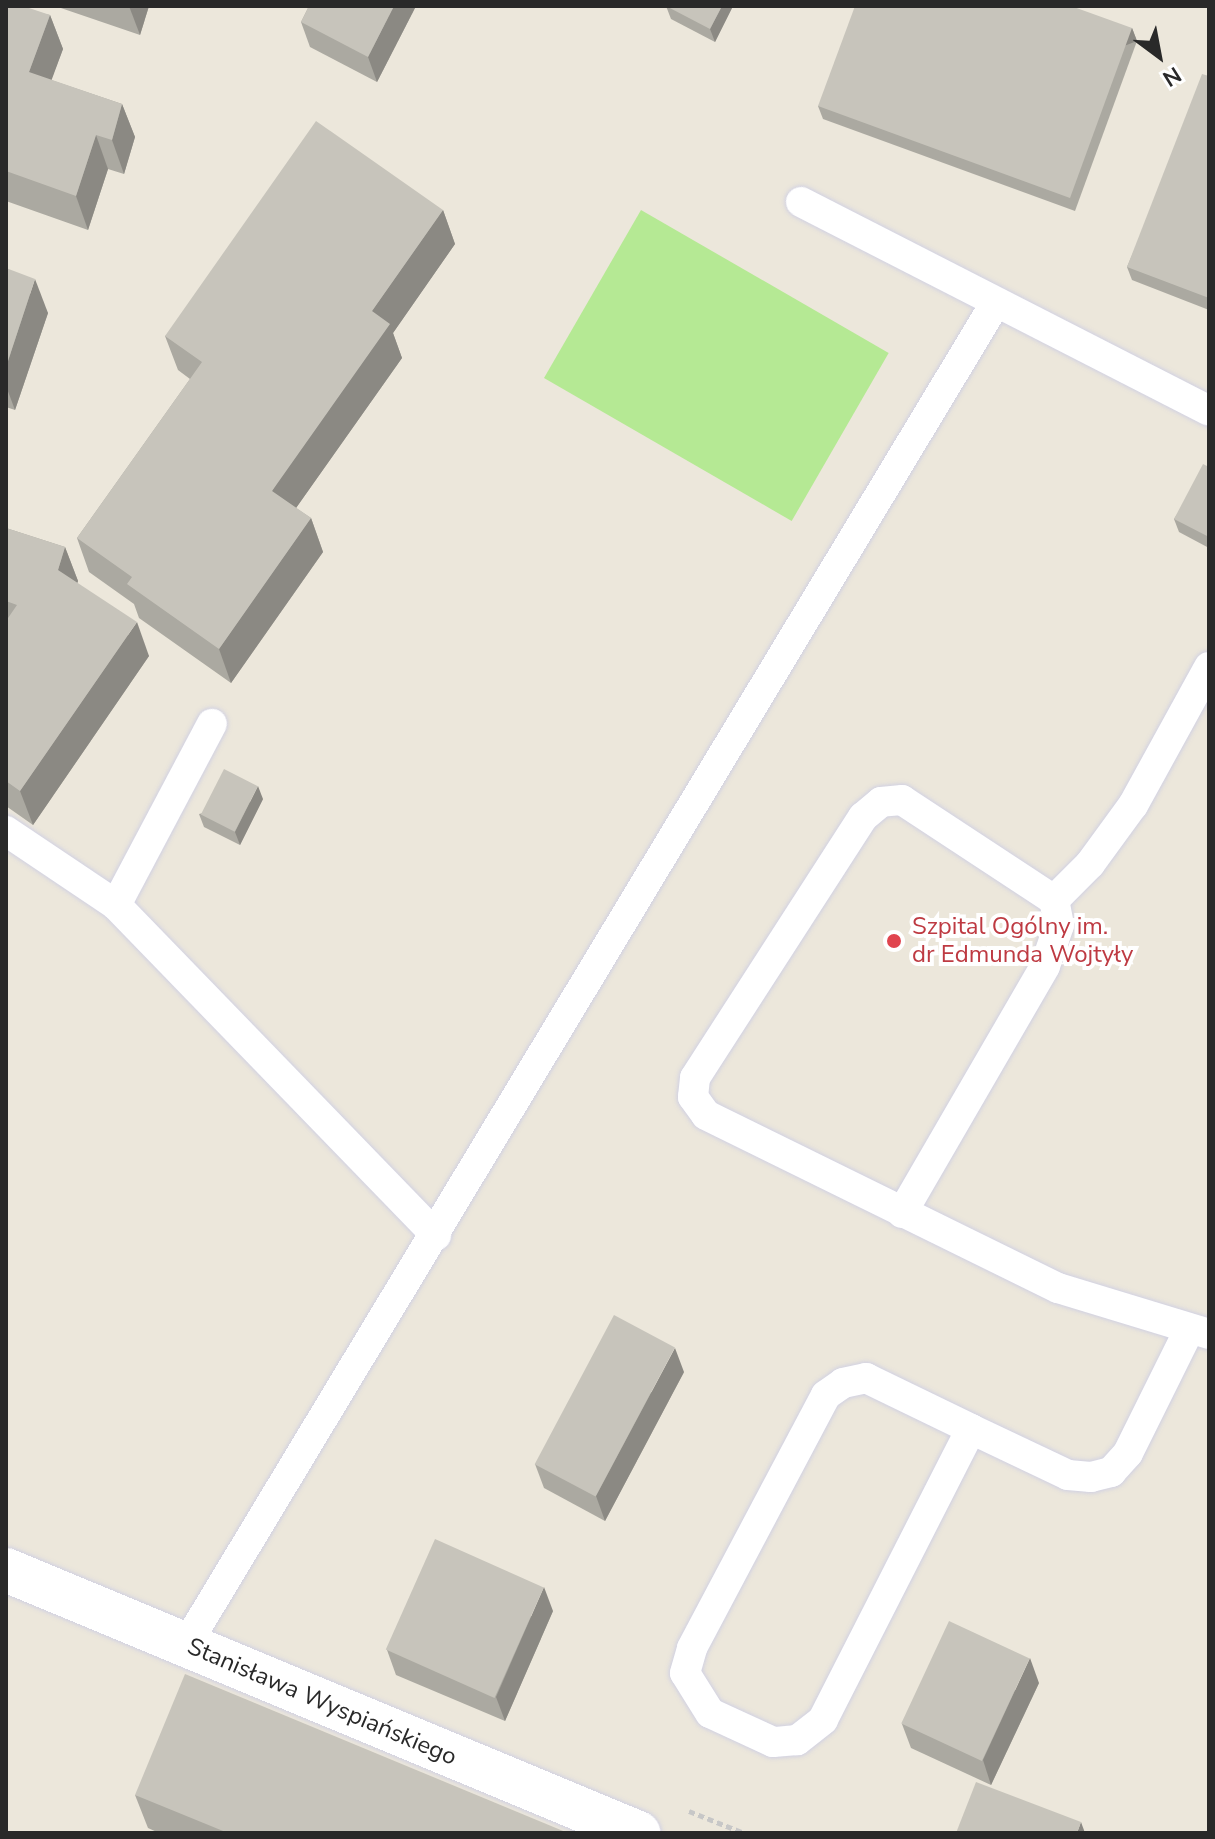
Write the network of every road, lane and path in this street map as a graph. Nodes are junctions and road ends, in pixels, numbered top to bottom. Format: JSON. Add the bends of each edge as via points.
{"nodes":[{"id":1,"x":801,"y":202,"type":"dead end"},
{"id":2,"x":996,"y":302,"type":"junction"},
{"id":3,"x":1209,"y":411,"type":"edge"},
{"id":4,"x":1209,"y":667,"type":"edge"},
{"id":5,"x":212,"y":724,"type":"dead end"},
{"id":6,"x":6,"y":831,"type":"edge"},
{"id":7,"x":1054,"y":900,"type":"junction"},
{"id":8,"x":116,"y":905,"type":"junction"},
{"id":9,"x":902,"y":1213,"type":"junction"},
{"id":10,"x":436,"y":1235,"type":"junction"},
{"id":11,"x":1199,"y":1332,"type":"edge"},
{"id":12,"x":971,"y":1429,"type":"junction"},
{"id":13,"x":6,"y":1570,"type":"edge"},
{"id":14,"x":186,"y":1645,"type":"junction"},
{"id":15,"x":638,"y":1833,"type":"edge"}],
"edges":[{"from":1,"to":2,"type":"lane"},
{"from":2,"to":3,"type":"lane"},
{"from":2,"to":10,"type":"lane"},
{"from":4,"to":7,"type":"lane","via":[[1133,805],[1090,864]]},
{"from":5,"to":8,"type":"lane"},
{"from":6,"to":8,"type":"lane"},
{"from":7,"to":9,"type":"lane","via":[[1059,925],[1045,966]]},
{"from":7,"to":9,"type":"lane","via":[[902,800],[881,802],[863,817],[695,1078],[693,1097],[706,1115]]},
{"from":8,"to":10,"type":"lane"},
{"from":9,"to":11,"type":"lane","via":[[1058,1288]]},
{"from":10,"to":14,"type":"lane"},
{"from":11,"to":12,"type":"lane","via":[[1128,1453],[1111,1472],[1068,1475]]},
{"from":12,"to":12,"type":"lane","via":[[866,1378],[843,1383],[826,1395],[692,1648],[685,1673],[710,1713],[773,1742],[797,1740],[823,1720]]},
{"from":13,"to":14,"type":"street","name":"Stanisława Wyspiańskiego"},
{"from":14,"to":15,"type":"street","name":"Stanisława Wyspiańskiego"}]}
